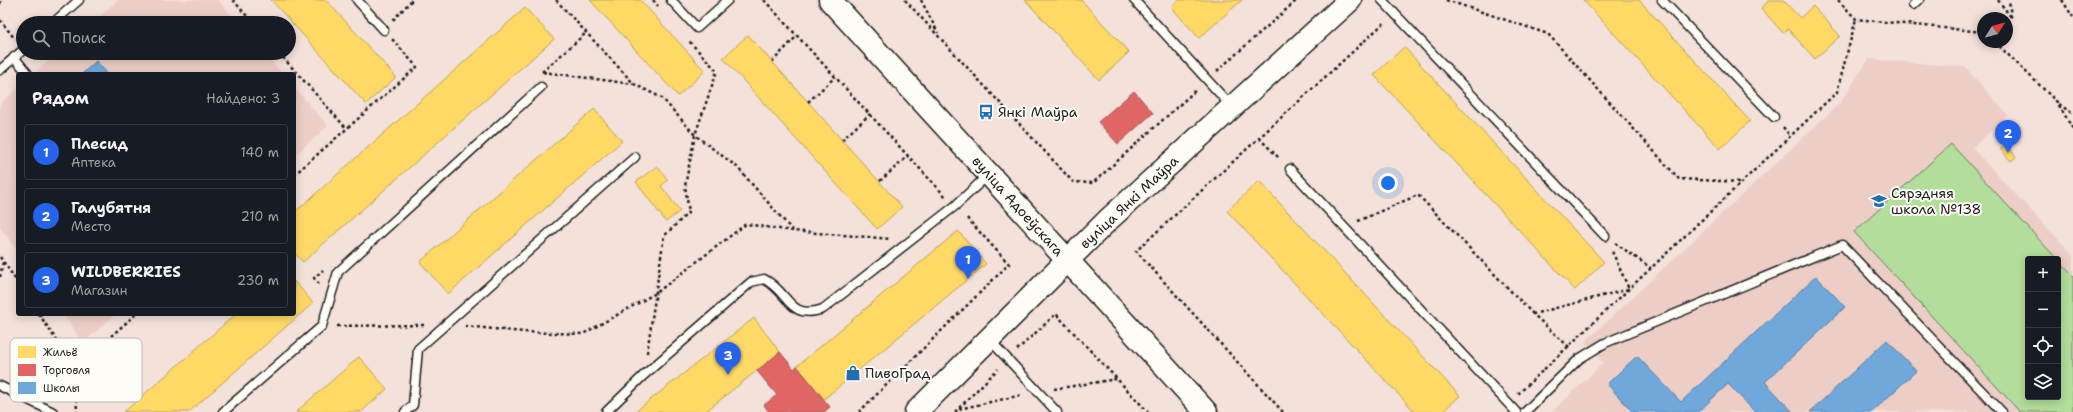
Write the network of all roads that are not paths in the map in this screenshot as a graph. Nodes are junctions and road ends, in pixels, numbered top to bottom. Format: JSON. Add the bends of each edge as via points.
{"nodes":[{"id":1,"x":79,"y":0,"type":"edge"},
{"id":2,"x":357,"y":0,"type":"edge"},
{"id":3,"x":671,"y":0,"type":"edge"},
{"id":4,"x":728,"y":0,"type":"edge"},
{"id":5,"x":830,"y":0,"type":"edge"},
{"id":6,"x":1134,"y":0,"type":"edge"},
{"id":7,"x":1350,"y":0,"type":"edge"},
{"id":8,"x":1382,"y":0,"type":"edge"},
{"id":9,"x":1662,"y":0,"type":"edge"},
{"id":10,"x":61,"y":16,"type":"edge"},
{"id":11,"x":384,"y":30,"type":"road end"},
{"id":12,"x":16,"y":54,"type":"edge"},
{"id":13,"x":14,"y":57,"type":"junction"},
{"id":14,"x":16,"y":59,"type":"edge"},
{"id":15,"x":16,"y":60,"type":"edge"},
{"id":16,"x":0,"y":70,"type":"edge"},
{"id":17,"x":26,"y":72,"type":"edge"},
{"id":18,"x":541,"y":87,"type":"dead end"},
{"id":19,"x":1232,"y":108,"type":"junction"},
{"id":20,"x":1774,"y":117,"type":"dead end"},
{"id":21,"x":635,"y":157,"type":"dead end"},
{"id":22,"x":1290,"y":170,"type":"dead end"},
{"id":23,"x":989,"y":175,"type":"junction"},
{"id":24,"x":1605,"y":236,"type":"road end"},
{"id":25,"x":1067,"y":260,"type":"junction"},
{"id":26,"x":988,"y":339,"type":"junction"},
{"id":27,"x":0,"y":386,"type":"edge"},
{"id":28,"x":10,"y":391,"type":"edge"},
{"id":29,"x":33,"y":402,"type":"edge"},
{"id":30,"x":53,"y":412,"type":"edge"},
{"id":31,"x":223,"y":412,"type":"edge"},
{"id":32,"x":405,"y":412,"type":"edge"},
{"id":33,"x":606,"y":412,"type":"edge"},
{"id":34,"x":916,"y":412,"type":"edge"},
{"id":35,"x":1057,"y":412,"type":"edge"},
{"id":36,"x":1206,"y":412,"type":"edge"},
{"id":37,"x":1516,"y":412,"type":"edge"},
{"id":38,"x":1525,"y":412,"type":"edge"},
{"id":39,"x":2002,"y":412,"type":"edge"}],
"edges":[{"from":1,"to":10,"type":"lane"},
{"from":2,"to":11,"type":"lane"},
{"from":3,"to":4,"type":"lane","via":[[697,28]]},
{"from":5,"to":23,"type":"street","name":"вуліца Адоеўскага"},
{"from":6,"to":19,"type":"lane"},
{"from":7,"to":19,"type":"street","name":"вуліца Янкі Маўра"},
{"from":8,"to":24,"type":"lane"},
{"from":9,"to":20,"type":"lane"},
{"from":12,"to":13,"type":"lane"},
{"from":13,"to":14,"type":"lane"},
{"from":13,"to":16,"type":"lane"},
{"from":15,"to":17,"type":"lane"},
{"from":18,"to":31,"type":"lane","via":[[338,272],[322,326]]},
{"from":19,"to":25,"type":"street","name":"вуліца Янкі Маўра"},
{"from":21,"to":32,"type":"lane","via":[[418,349],[413,405]]},
{"from":22,"to":37,"type":"lane"},
{"from":23,"to":25,"type":"street","name":"вуліца Адоеўскага"},
{"from":23,"to":33,"type":"lane","via":[[913,240],[823,309],[810,313],[796,310],[774,284],[764,279],[752,282],[644,375]]},
{"from":25,"to":26,"type":"street","name":"вуліца Янкі Маўра"},
{"from":25,"to":36,"type":"street","name":"вуліца Адоеўскага"},
{"from":26,"to":34,"type":"street","name":"вуліца Янкі Маўра"},
{"from":26,"to":35,"type":"lane"},
{"from":27,"to":28,"type":"lane"},
{"from":29,"to":30,"type":"lane"},
{"from":38,"to":39,"type":"lane","via":[[1580,359],[1605,343],[1842,245]]}]}
